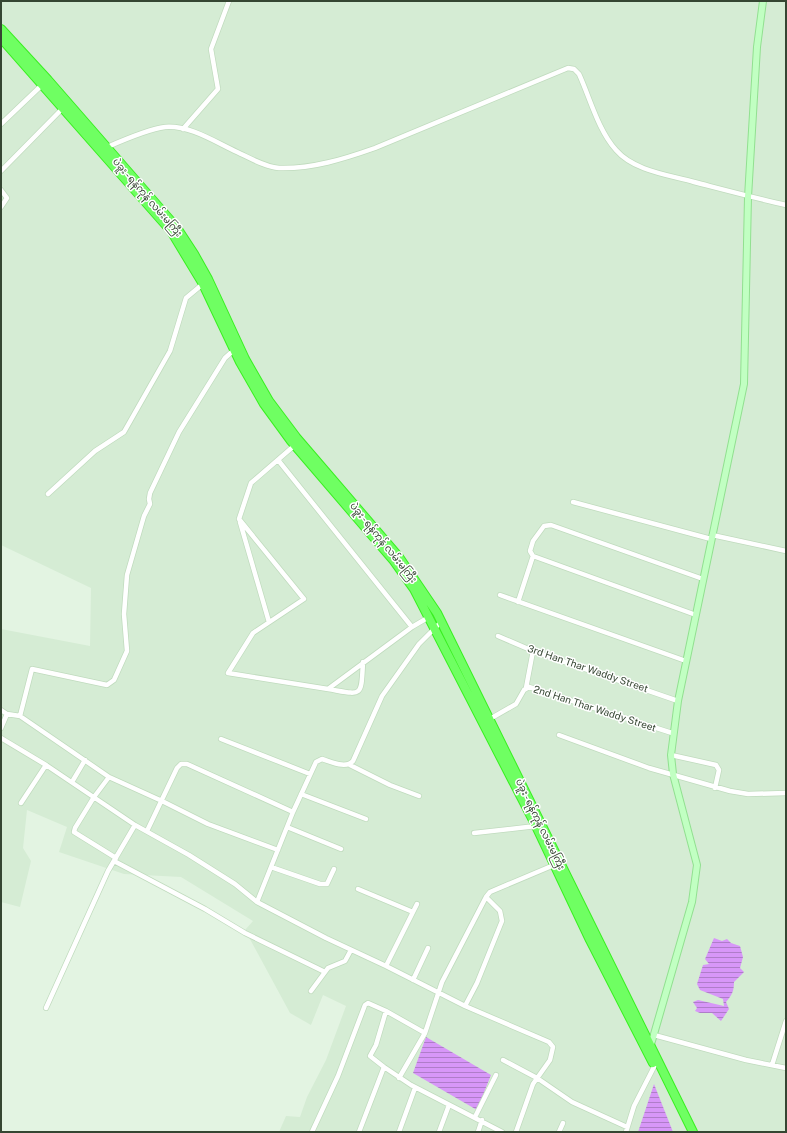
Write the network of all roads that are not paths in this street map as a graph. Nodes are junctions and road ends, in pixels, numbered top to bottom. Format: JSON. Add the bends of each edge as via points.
{"nodes":[{"id":1,"x":229,"y":1,"type":"edge"},
{"id":2,"x":762,"y":1,"type":"edge"},
{"id":3,"x":1,"y":29,"type":"edge"},
{"id":4,"x":1,"y":38,"type":"edge"},
{"id":5,"x":45,"y":82,"type":"junction"},
{"id":6,"x":63,"y":107,"type":"junction"},
{"id":7,"x":1,"y":124,"type":"edge"},
{"id":8,"x":183,"y":129,"type":"junction"},
{"id":9,"x":103,"y":150,"type":"junction"},
{"id":10,"x":1,"y":171,"type":"edge"},
{"id":11,"x":1,"y":190,"type":"edge"},
{"id":12,"x":748,"y":197,"type":"junction"},
{"id":13,"x":786,"y":205,"type":"edge"},
{"id":14,"x":1,"y":207,"type":"edge"},
{"id":15,"x":206,"y":281,"type":"junction"},
{"id":16,"x":234,"y":350,"type":"junction"},
{"id":17,"x":297,"y":444,"type":"junction"},
{"id":18,"x":278,"y":460,"type":"junction"},
{"id":19,"x":48,"y":494,"type":"dead end"},
{"id":20,"x":574,"y":502,"type":"dead end"},
{"id":21,"x":239,"y":519,"type":"junction"},
{"id":22,"x":712,"y":537,"type":"junction"},
{"id":23,"x":786,"y":551,"type":"edge"},
{"id":24,"x":533,"y":556,"type":"junction"},
{"id":25,"x":703,"y":579,"type":"junction"},
{"id":26,"x":500,"y":595,"type":"dead end"},
{"id":27,"x":518,"y":602,"type":"junction"},
{"id":28,"x":696,"y":614,"type":"junction"},
{"id":29,"x":429,"y":617,"type":"junction"},
{"id":30,"x":269,"y":622,"type":"junction"},
{"id":31,"x":437,"y":624,"type":"junction"},
{"id":32,"x":412,"y":626,"type":"junction"},
{"id":33,"x":498,"y":636,"type":"dead end"},
{"id":34,"x":533,"y":651,"type":"junction"},
{"id":35,"x":686,"y":661,"type":"junction"},
{"id":36,"x":363,"y":662,"type":"junction"},
{"id":37,"x":526,"y":688,"type":"junction"},
{"id":38,"x":328,"y":689,"type":"junction"},
{"id":39,"x":678,"y":701,"type":"junction"},
{"id":40,"x":1,"y":710,"type":"edge"},
{"id":41,"x":7,"y":714,"type":"junction"},
{"id":42,"x":20,"y":716,"type":"junction"},
{"id":43,"x":486,"y":720,"type":"junction"},
{"id":44,"x":1,"y":728,"type":"edge"},
{"id":45,"x":672,"y":733,"type":"junction"},
{"id":46,"x":559,"y":735,"type":"dead end"},
{"id":47,"x":1,"y":738,"type":"edge"},
{"id":48,"x":221,"y":739,"type":"dead end"},
{"id":49,"x":671,"y":755,"type":"junction"},
{"id":50,"x":85,"y":760,"type":"junction"},
{"id":51,"x":46,"y":764,"type":"junction"},
{"id":52,"x":350,"y":765,"type":"junction"},
{"id":53,"x":310,"y":774,"type":"junction"},
{"id":54,"x":673,"y":774,"type":"junction"},
{"id":55,"x":109,"y":777,"type":"junction"},
{"id":56,"x":72,"y":782,"type":"junction"},
{"id":57,"x":715,"y":788,"type":"junction"},
{"id":58,"x":786,"y":793,"type":"edge"},
{"id":59,"x":301,"y":794,"type":"junction"},
{"id":60,"x":419,"y":796,"type":"dead end"},
{"id":61,"x":94,"y":797,"type":"junction"},
{"id":62,"x":162,"y":801,"type":"junction"},
{"id":63,"x":21,"y":803,"type":"dead end"},
{"id":64,"x":293,"y":812,"type":"junction"},
{"id":65,"x":366,"y":819,"type":"dead end"},
{"id":66,"x":135,"y":825,"type":"junction"},
{"id":67,"x":536,"y":826,"type":"junction"},
{"id":68,"x":287,"y":827,"type":"junction"},
{"id":69,"x":147,"y":832,"type":"junction"},
{"id":70,"x":474,"y":833,"type":"dead end"},
{"id":71,"x":341,"y":849,"type":"dead end"},
{"id":72,"x":278,"y":850,"type":"junction"},
{"id":73,"x":115,"y":859,"type":"junction"},
{"id":74,"x":554,"y":865,"type":"junction"},
{"id":75,"x":271,"y":867,"type":"junction"},
{"id":76,"x":334,"y":869,"type":"dead end"},
{"id":77,"x":358,"y":889,"type":"dead end"},
{"id":78,"x":486,"y":898,"type":"junction"},
{"id":79,"x":257,"y":902,"type":"junction"},
{"id":80,"x":417,"y":904,"type":"dead end"},
{"id":81,"x":413,"y":912,"type":"junction"},
{"id":82,"x":428,"y":948,"type":"dead end"},
{"id":83,"x":351,"y":950,"type":"junction"},
{"id":84,"x":386,"y":966,"type":"junction"},
{"id":85,"x":325,"y":972,"type":"junction"},
{"id":86,"x":413,"y":980,"type":"junction"},
{"id":87,"x":311,"y":991,"type":"dead end"},
{"id":88,"x":439,"y":992,"type":"junction"},
{"id":89,"x":464,"y":1006,"type":"junction"},
{"id":90,"x":46,"y":1008,"type":"dead end"},
{"id":91,"x":386,"y":1011,"type":"junction"},
{"id":92,"x":786,"y":1021,"type":"edge"},
{"id":93,"x":425,"y":1033,"type":"junction"},
{"id":94,"x":654,"y":1035,"type":"junction"},
{"id":95,"x":650,"y":1049,"type":"junction"},
{"id":96,"x":503,"y":1060,"type":"dead end"},
{"id":97,"x":656,"y":1062,"type":"junction"},
{"id":98,"x":772,"y":1065,"type":"junction"},
{"id":99,"x":384,"y":1068,"type":"junction"},
{"id":100,"x":786,"y":1068,"type":"edge"},
{"id":101,"x":496,"y":1075,"type":"dead end"},
{"id":102,"x":399,"y":1078,"type":"junction"},
{"id":103,"x":537,"y":1078,"type":"junction"},
{"id":104,"x":416,"y":1088,"type":"junction"},
{"id":105,"x":449,"y":1105,"type":"junction"},
{"id":106,"x":475,"y":1117,"type":"junction"},
{"id":107,"x":482,"y":1120,"type":"junction"},
{"id":108,"x":563,"y":1123,"type":"dead end"},
{"id":109,"x":626,"y":1129,"type":"edge"},
{"id":110,"x":312,"y":1132,"type":"edge"},
{"id":111,"x":359,"y":1132,"type":"edge"},
{"id":112,"x":399,"y":1132,"type":"edge"},
{"id":113,"x":439,"y":1132,"type":"edge"},
{"id":114,"x":478,"y":1132,"type":"edge"},
{"id":115,"x":502,"y":1132,"type":"edge"},
{"id":116,"x":516,"y":1132,"type":"edge"},
{"id":117,"x":559,"y":1132,"type":"edge"},
{"id":118,"x":687,"y":1132,"type":"edge"},
{"id":119,"x":693,"y":1132,"type":"edge"}],
"edges":[{"from":1,"to":8,"type":"street","via":[[211,49],[218,89]]},
{"from":2,"to":12,"type":"street"},
{"from":3,"to":5,"type":"highway","name":"ပဲခူး - ရန်ကုန် လမ်းမကြီး"},
{"from":4,"to":5,"type":"highway","name":"ပဲခူး - ရန်ကုန် လမ်းမကြီး"},
{"from":5,"to":6,"type":"highway","name":"ပဲခူး - ရန်ကုန် လမ်းမကြီး"},
{"from":5,"to":7,"type":"street"},
{"from":5,"to":9,"type":"highway","name":"ပဲခူး - ရန်ကုန် လမ်းမကြီး"},
{"from":6,"to":9,"type":"highway","name":"ပဲခူး - ရန်ကုန် လမ်းမကြီး"},
{"from":6,"to":10,"type":"street"},
{"from":8,"to":9,"type":"street","via":[[160,128]]},
{"from":8,"to":12,"type":"street","via":[[200,134],[262,164],[279,168],[325,163],[342,160],[375,148],[568,68],[579,74],[607,137],[616,151],[628,160],[646,168]]},
{"from":9,"to":15,"type":"highway","name":"ပဲခူး - ရန်ကုန် လမ်းမကြီး","via":[[177,228],[194,254]]},
{"from":11,"to":14,"type":"street","via":[[7,198]]},
{"from":12,"to":13,"type":"street"},
{"from":12,"to":22,"type":"street","via":[[744,384]]},
{"from":15,"to":16,"type":"highway","name":"ပဲခူး - ရန်ကုန် လမ်းမကြီး"},
{"from":15,"to":17,"type":"highway","name":"ပဲခူး - ရန်ကုန် လမ်းမကြီး","via":[[245,359]]},
{"from":15,"to":19,"type":"street","via":[[186,298],[170,351],[124,432],[94,451]]},
{"from":16,"to":17,"type":"highway","name":"ပဲခူး - ရန်ကုန် လမ်းမကြီး","via":[[264,404]]},
{"from":16,"to":42,"type":"street","via":[[225,358],[186,420],[150,493],[150,504],[144,516],[127,575],[124,614],[128,646],[125,659],[114,680],[107,685],[32,669]]},
{"from":17,"to":18,"type":"street"},
{"from":17,"to":29,"type":"highway","name":"ပဲခူး - ရန်ကုန် လမ်းမကြီး","via":[[394,561],[414,589]]},
{"from":17,"to":31,"type":"highway","name":"ပဲခူး - ရန်ကုန် လမ်းမကြီး","via":[[399,557],[420,586]]},
{"from":18,"to":21,"type":"street","via":[[251,483]]},
{"from":18,"to":32,"type":"street"},
{"from":20,"to":22,"type":"street"},
{"from":21,"to":30,"type":"street"},
{"from":21,"to":30,"type":"street","via":[[304,599]]},
{"from":22,"to":23,"type":"street"},
{"from":22,"to":25,"type":"street"},
{"from":24,"to":25,"type":"street","via":[[530,550],[533,541],[544,526],[551,525]]},
{"from":24,"to":27,"type":"street"},
{"from":24,"to":28,"type":"street"},
{"from":25,"to":28,"type":"street"},
{"from":26,"to":27,"type":"street"},
{"from":27,"to":35,"type":"street"},
{"from":28,"to":35,"type":"street"},
{"from":29,"to":31,"type":"highway","name":"ပဲခူး - ရန်ကုန် လမ်းမကြီး"},
{"from":29,"to":32,"type":"street"},
{"from":30,"to":38,"type":"street","via":[[253,633],[228,673]]},
{"from":31,"to":43,"type":"highway","name":"ပဲခူး - ရန်ကုန် လမ်းမကြီး"},
{"from":31,"to":52,"type":"street","via":[[419,644],[382,696]]},
{"from":32,"to":36,"type":"street"},
{"from":33,"to":34,"type":"street","name":"3rd Han Thar Waddy Street"},
{"from":34,"to":37,"type":"street"},
{"from":34,"to":39,"type":"street","name":"3rd Han Thar Waddy Street"},
{"from":35,"to":39,"type":"street"},
{"from":36,"to":38,"type":"street"},
{"from":36,"to":38,"type":"street","via":[[362,689],[358,693]]},
{"from":37,"to":43,"type":"street","name":"2nd Han Thar Waddy Street","via":[[516,704]]},
{"from":37,"to":45,"type":"street","name":"2nd Han Thar Waddy Street"},
{"from":39,"to":45,"type":"street"},
{"from":40,"to":41,"type":"street"},
{"from":41,"to":42,"type":"street"},
{"from":41,"to":44,"type":"street"},
{"from":42,"to":50,"type":"street"},
{"from":43,"to":67,"type":"highway","name":"ပဲခူး - ရန်ကုန် လမ်းမကြီး"},
{"from":43,"to":95,"type":"highway","name":"ပဲခူး - ရန်ကုန် လမ်းမကြီး"},
{"from":45,"to":49,"type":"street"},
{"from":46,"to":54,"type":"street","via":[[649,768]]},
{"from":47,"to":51,"type":"street"},
{"from":48,"to":53,"type":"street"},
{"from":49,"to":54,"type":"street"},
{"from":49,"to":57,"type":"street","via":[[716,766],[719,770]]},
{"from":50,"to":55,"type":"street"},
{"from":50,"to":56,"type":"street"},
{"from":51,"to":56,"type":"street"},
{"from":51,"to":63,"type":"street"},
{"from":52,"to":53,"type":"street","via":[[322,759],[316,762]]},
{"from":52,"to":60,"type":"street"},
{"from":53,"to":59,"type":"street"},
{"from":54,"to":57,"type":"street"},
{"from":54,"to":94,"type":"street","via":[[697,865],[692,902]]},
{"from":55,"to":61,"type":"street"},
{"from":55,"to":62,"type":"street"},
{"from":56,"to":61,"type":"street"},
{"from":57,"to":58,"type":"street","via":[[748,794]]},
{"from":59,"to":64,"type":"street"},
{"from":59,"to":65,"type":"street"},
{"from":61,"to":66,"type":"street"},
{"from":61,"to":73,"type":"street","via":[[74,832]]},
{"from":62,"to":64,"type":"street","via":[[177,768],[181,764],[187,764]]},
{"from":62,"to":69,"type":"street"},
{"from":62,"to":72,"type":"street","via":[[208,824]]},
{"from":64,"to":68,"type":"street"},
{"from":66,"to":69,"type":"street"},
{"from":66,"to":73,"type":"street"},
{"from":67,"to":70,"type":"street"},
{"from":67,"to":74,"type":"highway","name":"ပဲခူး - ရန်ကုန် လမ်းမကြီး"},
{"from":68,"to":71,"type":"street"},
{"from":68,"to":72,"type":"street"},
{"from":69,"to":79,"type":"street","via":[[228,880]]},
{"from":72,"to":75,"type":"street"},
{"from":73,"to":85,"type":"street","via":[[245,933]]},
{"from":73,"to":90,"type":"street"},
{"from":74,"to":78,"type":"street","via":[[490,892]]},
{"from":74,"to":95,"type":"highway","name":"ပဲခူး - ရန်ကုန် လမ်းမကြီး"},
{"from":75,"to":76,"type":"street","via":[[320,884],[326,884]]},
{"from":75,"to":79,"type":"street"},
{"from":77,"to":81,"type":"street"},
{"from":78,"to":88,"type":"street"},
{"from":78,"to":89,"type":"street","via":[[500,911],[502,921],[477,983]]},
{"from":79,"to":83,"type":"street"},
{"from":80,"to":81,"type":"street"},
{"from":81,"to":84,"type":"street"},
{"from":82,"to":86,"type":"street"},
{"from":83,"to":84,"type":"street"},
{"from":83,"to":85,"type":"street","via":[[345,961],[334,964]]},
{"from":84,"to":86,"type":"street"},
{"from":85,"to":87,"type":"street"},
{"from":86,"to":88,"type":"street"},
{"from":88,"to":89,"type":"street"},
{"from":88,"to":93,"type":"street"},
{"from":89,"to":103,"type":"street","via":[[549,1042],[553,1047],[550,1060]]},
{"from":91,"to":93,"type":"street"},
{"from":91,"to":99,"type":"street","via":[[370,1056]]},
{"from":91,"to":110,"type":"street","via":[[368,1003],[365,1005],[338,1076]]},
{"from":92,"to":98,"type":"street"},
{"from":93,"to":102,"type":"street"},
{"from":94,"to":95,"type":"street"},
{"from":94,"to":98,"type":"street"},
{"from":95,"to":97,"type":"highway","name":"ပဲခူး - ရန်ကုန် လမ်းမကြီး"},
{"from":96,"to":103,"type":"street"},
{"from":97,"to":109,"type":"street","via":[[634,1106]]},
{"from":97,"to":118,"type":"highway","name":"ပဲခူး - ရန်ကုန် လမ်းမကြီး"},
{"from":97,"to":119,"type":"highway","name":"ပဲခူး - ရန်ကုန် လမ်းမကြီး"},
{"from":98,"to":100,"type":"street"},
{"from":99,"to":102,"type":"street"},
{"from":99,"to":111,"type":"street"},
{"from":101,"to":106,"type":"street"},
{"from":102,"to":104,"type":"street"},
{"from":103,"to":109,"type":"street","via":[[572,1102]]},
{"from":103,"to":116,"type":"street"},
{"from":104,"to":105,"type":"street"},
{"from":104,"to":112,"type":"street"},
{"from":105,"to":106,"type":"street"},
{"from":105,"to":113,"type":"street"},
{"from":106,"to":107,"type":"street"},
{"from":107,"to":114,"type":"street"},
{"from":107,"to":115,"type":"street"},
{"from":108,"to":117,"type":"street"}]}
